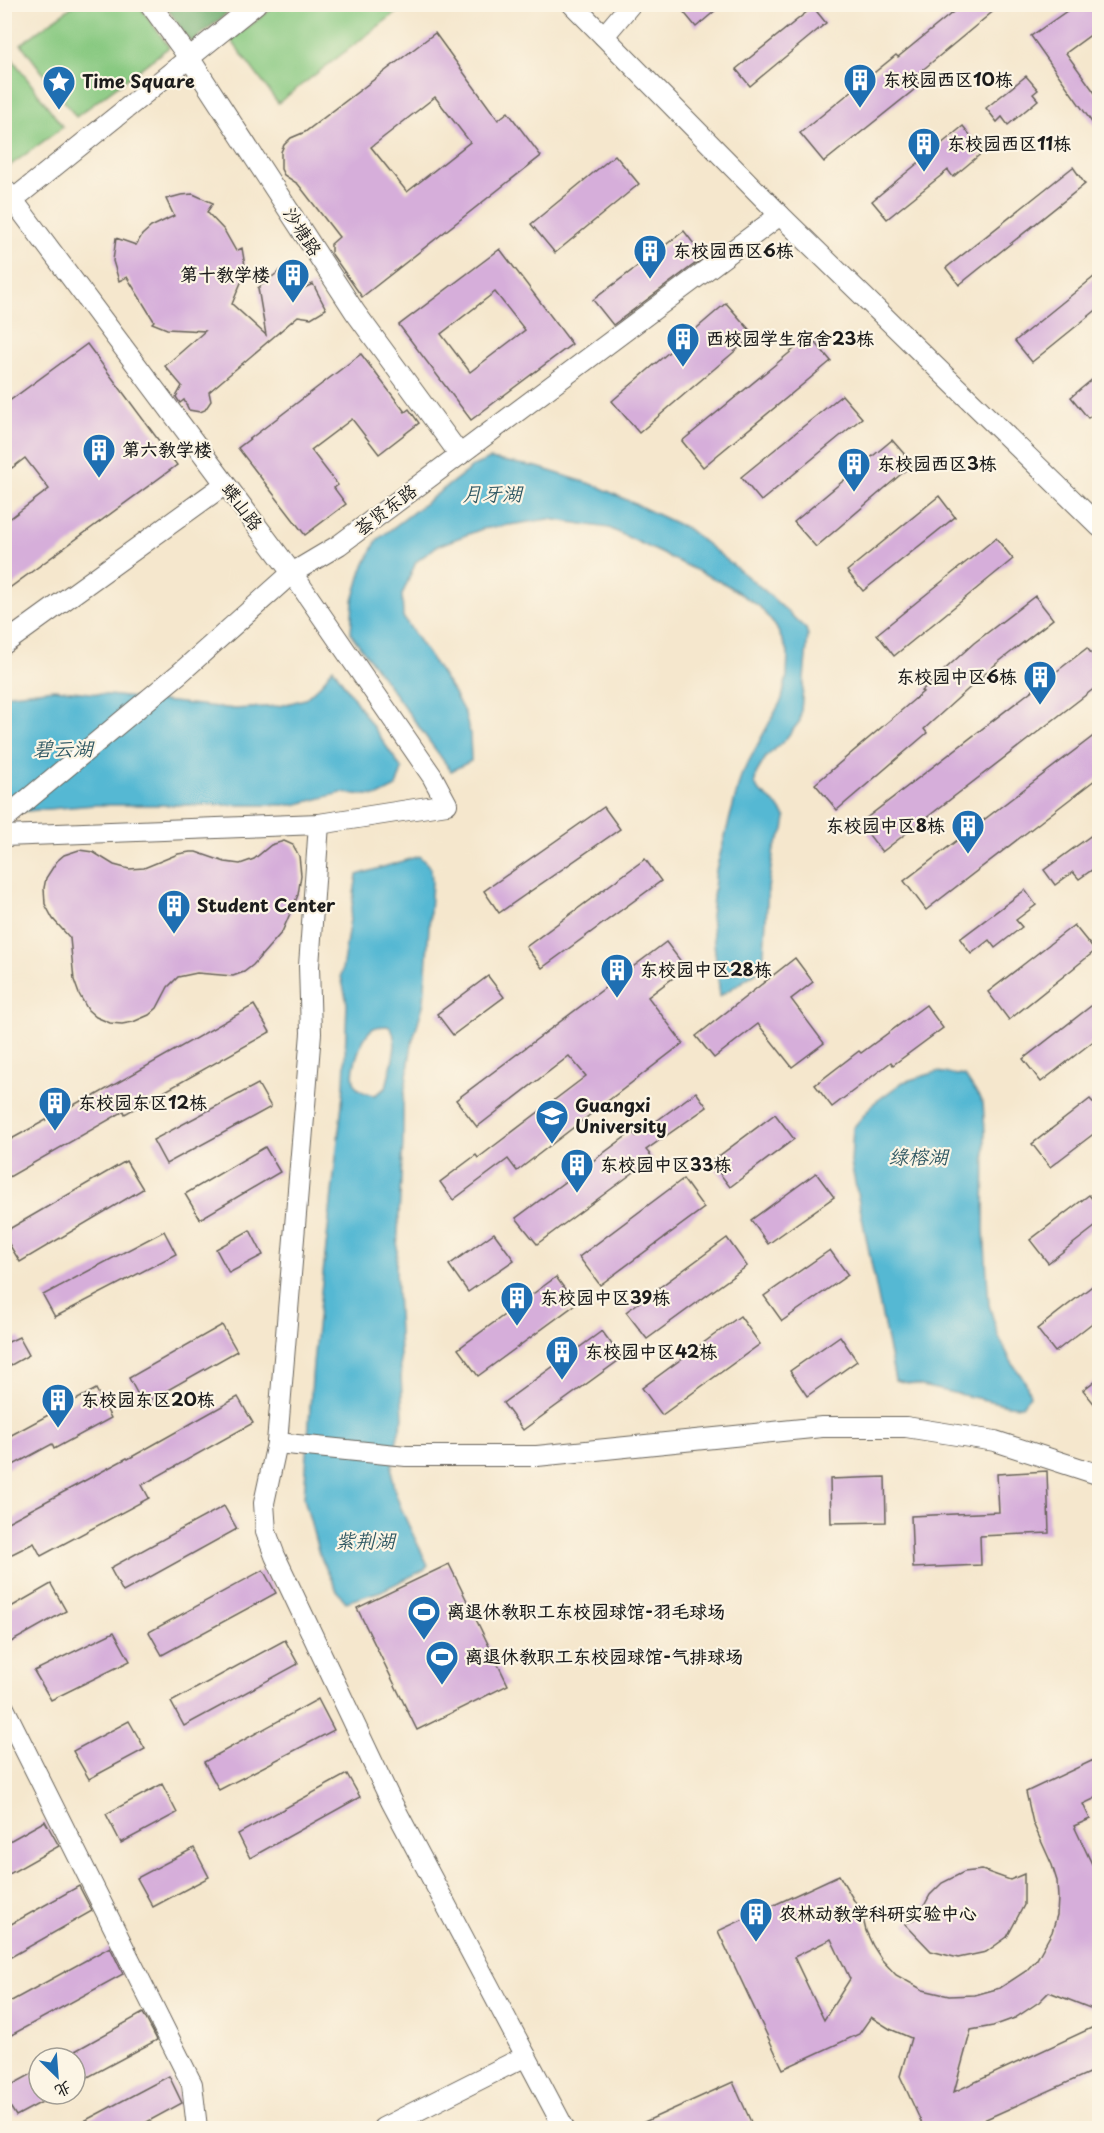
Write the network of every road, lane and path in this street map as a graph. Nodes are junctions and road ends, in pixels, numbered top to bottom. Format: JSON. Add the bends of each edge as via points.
{"nodes":[{"id":1,"x":150,"y":4,"type":"edge"},
{"id":2,"x":256,"y":4,"type":"edge"},
{"id":3,"x":572,"y":4,"type":"edge"},
{"id":4,"x":632,"y":4,"type":"edge"},
{"id":5,"x":604,"y":36,"type":"junction"},
{"id":6,"x":190,"y":59,"type":"junction"},
{"id":7,"x":8,"y":198,"type":"edge"},
{"id":8,"x":780,"y":215,"type":"junction"},
{"id":9,"x":460,"y":455,"type":"junction"},
{"id":10,"x":225,"y":484,"type":"junction"},
{"id":11,"x":1100,"y":527,"type":"edge"},
{"id":12,"x":292,"y":573,"type":"junction"},
{"id":13,"x":4,"y":644,"type":"edge"},
{"id":14,"x":5,"y":819,"type":"edge"},
{"id":15,"x":319,"y":824,"type":"junction"},
{"id":16,"x":4,"y":836,"type":"edge"},
{"id":17,"x":286,"y":1444,"type":"junction"},
{"id":18,"x":1100,"y":1476,"type":"edge"},
{"id":19,"x":4,"y":1708,"type":"edge"},
{"id":20,"x":526,"y":2056,"type":"junction"},
{"id":21,"x":197,"y":2128,"type":"edge"},
{"id":22,"x":383,"y":2128,"type":"edge"},
{"id":23,"x":564,"y":2128,"type":"edge"}],
"edges":[{"from":1,"to":6,"type":"street","name":"沙塘路"},
{"from":2,"to":6,"type":"street"},
{"from":3,"to":5,"type":"street"},
{"from":4,"to":5,"type":"street"},
{"from":5,"to":8,"type":"street"},
{"from":6,"to":7,"type":"street"},
{"from":6,"to":9,"type":"street","name":"沙塘路","via":[[355,312]]},
{"from":7,"to":10,"type":"street","name":"蝶山路"},
{"from":8,"to":9,"type":"street","name":"荟贤东路"},
{"from":8,"to":11,"type":"street"},
{"from":9,"to":12,"type":"street","name":"荟贤东路","via":[[339,544]]},
{"from":10,"to":12,"type":"street","name":"蝶山路"},
{"from":10,"to":13,"type":"street"},
{"from":12,"to":14,"type":"street","name":"荟贤东路","via":[[180,673]]},
{"from":12,"to":15,"type":"street","name":"蝶山路","via":[[432,776],[447,804]]},
{"from":15,"to":16,"type":"street"},
{"from":15,"to":17,"type":"street","via":[[309,966],[311,1033]]},
{"from":17,"to":18,"type":"street","via":[[406,1456],[537,1456],[822,1427],[906,1427],[995,1440]]},
{"from":17,"to":20,"type":"street","via":[[264,1503],[266,1532],[275,1556],[391,1801]]},
{"from":19,"to":21,"type":"street","via":[[192,2084]]},
{"from":20,"to":22,"type":"street"},
{"from":20,"to":23,"type":"street"}]}
